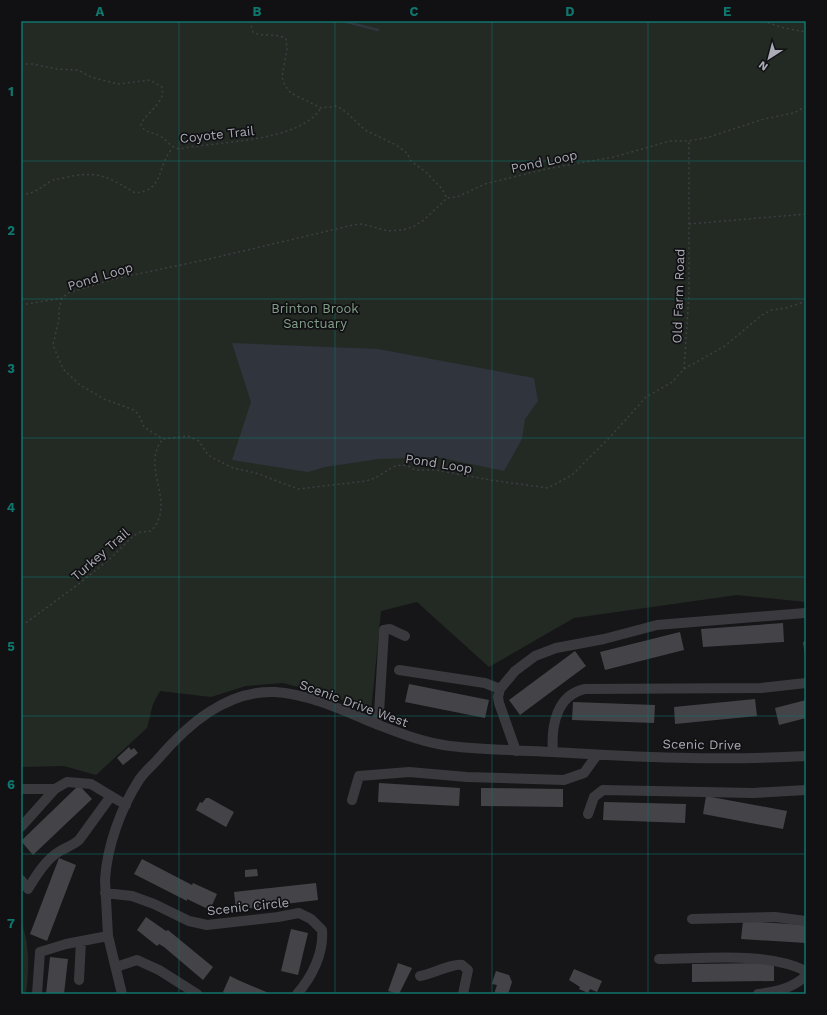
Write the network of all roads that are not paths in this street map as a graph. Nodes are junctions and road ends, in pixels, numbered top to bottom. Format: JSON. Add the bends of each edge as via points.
{"nodes":[{"id":1,"x":805,"y":613,"type":"edge"},
{"id":2,"x":405,"y":636,"type":"dead end"},
{"id":3,"x":399,"y":670,"type":"dead end"},
{"id":4,"x":806,"y":683,"type":"edge"},
{"id":5,"x":500,"y":689,"type":"junction"},
{"id":6,"x":375,"y":723,"type":"junction"},
{"id":7,"x":516,"y":751,"type":"junction"},
{"id":8,"x":553,"y":752,"type":"junction"},
{"id":9,"x":597,"y":755,"type":"junction"},
{"id":10,"x":806,"y":756,"type":"edge"},
{"id":11,"x":21,"y":788,"type":"edge"},
{"id":12,"x":55,"y":789,"type":"junction"},
{"id":13,"x":806,"y":790,"type":"edge"},
{"id":14,"x":111,"y":796,"type":"junction"},
{"id":15,"x":352,"y":800,"type":"dead end"},
{"id":16,"x":126,"y":805,"type":"junction"},
{"id":17,"x":588,"y":814,"type":"dead end"},
{"id":18,"x":21,"y":827,"type":"edge"},
{"id":19,"x":21,"y":880,"type":"edge"},
{"id":20,"x":105,"y":893,"type":"junction"},
{"id":21,"x":692,"y":919,"type":"dead end"},
{"id":22,"x":806,"y":921,"type":"edge"},
{"id":23,"x":108,"y":936,"type":"junction"},
{"id":24,"x":81,"y":941,"type":"junction"},
{"id":25,"x":658,"y":959,"type":"dead end"},
{"id":26,"x":116,"y":967,"type":"junction"},
{"id":27,"x":806,"y":971,"type":"edge"},
{"id":28,"x":420,"y":976,"type":"dead end"},
{"id":29,"x":806,"y":976,"type":"edge"},
{"id":30,"x":79,"y":980,"type":"dead end"},
{"id":31,"x":37,"y":994,"type":"edge"},
{"id":32,"x":122,"y":994,"type":"edge"},
{"id":33,"x":197,"y":994,"type":"edge"},
{"id":34,"x":297,"y":994,"type":"edge"},
{"id":35,"x":463,"y":994,"type":"edge"},
{"id":36,"x":758,"y":994,"type":"edge"}],
"edges":[{"from":1,"to":5,"type":"street","via":[[657,625],[556,648],[535,656],[515,671]]},
{"from":2,"to":6,"type":"street","via":[[390,629],[384,630],[379,713]]},
{"from":3,"to":5,"type":"street","via":[[485,683]]},
{"from":4,"to":8,"type":"street","via":[[761,688],[577,690],[565,700],[557,714],[552,732]]},
{"from":5,"to":7,"type":"street","via":[[499,703]]},
{"from":6,"to":7,"type":"street","name":"Scenic Drive West","via":[[412,738],[448,746]]},
{"from":6,"to":16,"type":"street","name":"Scenic Drive West","via":[[289,694],[273,692],[231,699],[215,708],[173,742],[140,779]]},
{"from":7,"to":8,"type":"street","name":"Scenic Drive West"},
{"from":8,"to":9,"type":"street","name":"Scenic Drive West"},
{"from":9,"to":10,"type":"street","name":"Scenic Drive","via":[[770,758]]},
{"from":9,"to":15,"type":"street","via":[[584,773],[564,780],[467,777],[409,772],[359,776]]},
{"from":11,"to":12,"type":"street"},
{"from":12,"to":14,"type":"street","via":[[67,782],[91,784]]},
{"from":12,"to":18,"type":"street"},
{"from":13,"to":17,"type":"street","via":[[752,793],[603,790],[594,797]]},
{"from":14,"to":16,"type":"street"},
{"from":14,"to":19,"type":"street","via":[[79,840],[44,865],[28,890]]},
{"from":16,"to":20,"type":"street","name":"Scenic Drive West","via":[[117,824],[105,871]]},
{"from":20,"to":23,"type":"street","name":"Scenic Drive West"},
{"from":20,"to":34,"type":"street","name":"Scenic Circle","via":[[132,896],[189,921],[207,925],[298,913],[311,919],[322,930],[323,941],[318,959],[305,985]]},
{"from":21,"to":22,"type":"street","via":[[775,917]]},
{"from":23,"to":24,"type":"street"},
{"from":23,"to":26,"type":"street","name":"Scenic Drive West"},
{"from":24,"to":30,"type":"street"},
{"from":24,"to":31,"type":"street","via":[[40,952]]},
{"from":25,"to":27,"type":"street","via":[[745,958],[781,961]]},
{"from":26,"to":32,"type":"street","name":"Scenic Drive West"},
{"from":26,"to":33,"type":"street","via":[[137,960],[159,970]]},
{"from":28,"to":35,"type":"street","via":[[439,972],[452,965],[462,965],[468,970]]},
{"from":29,"to":36,"type":"street","via":[[789,987]]}]}
